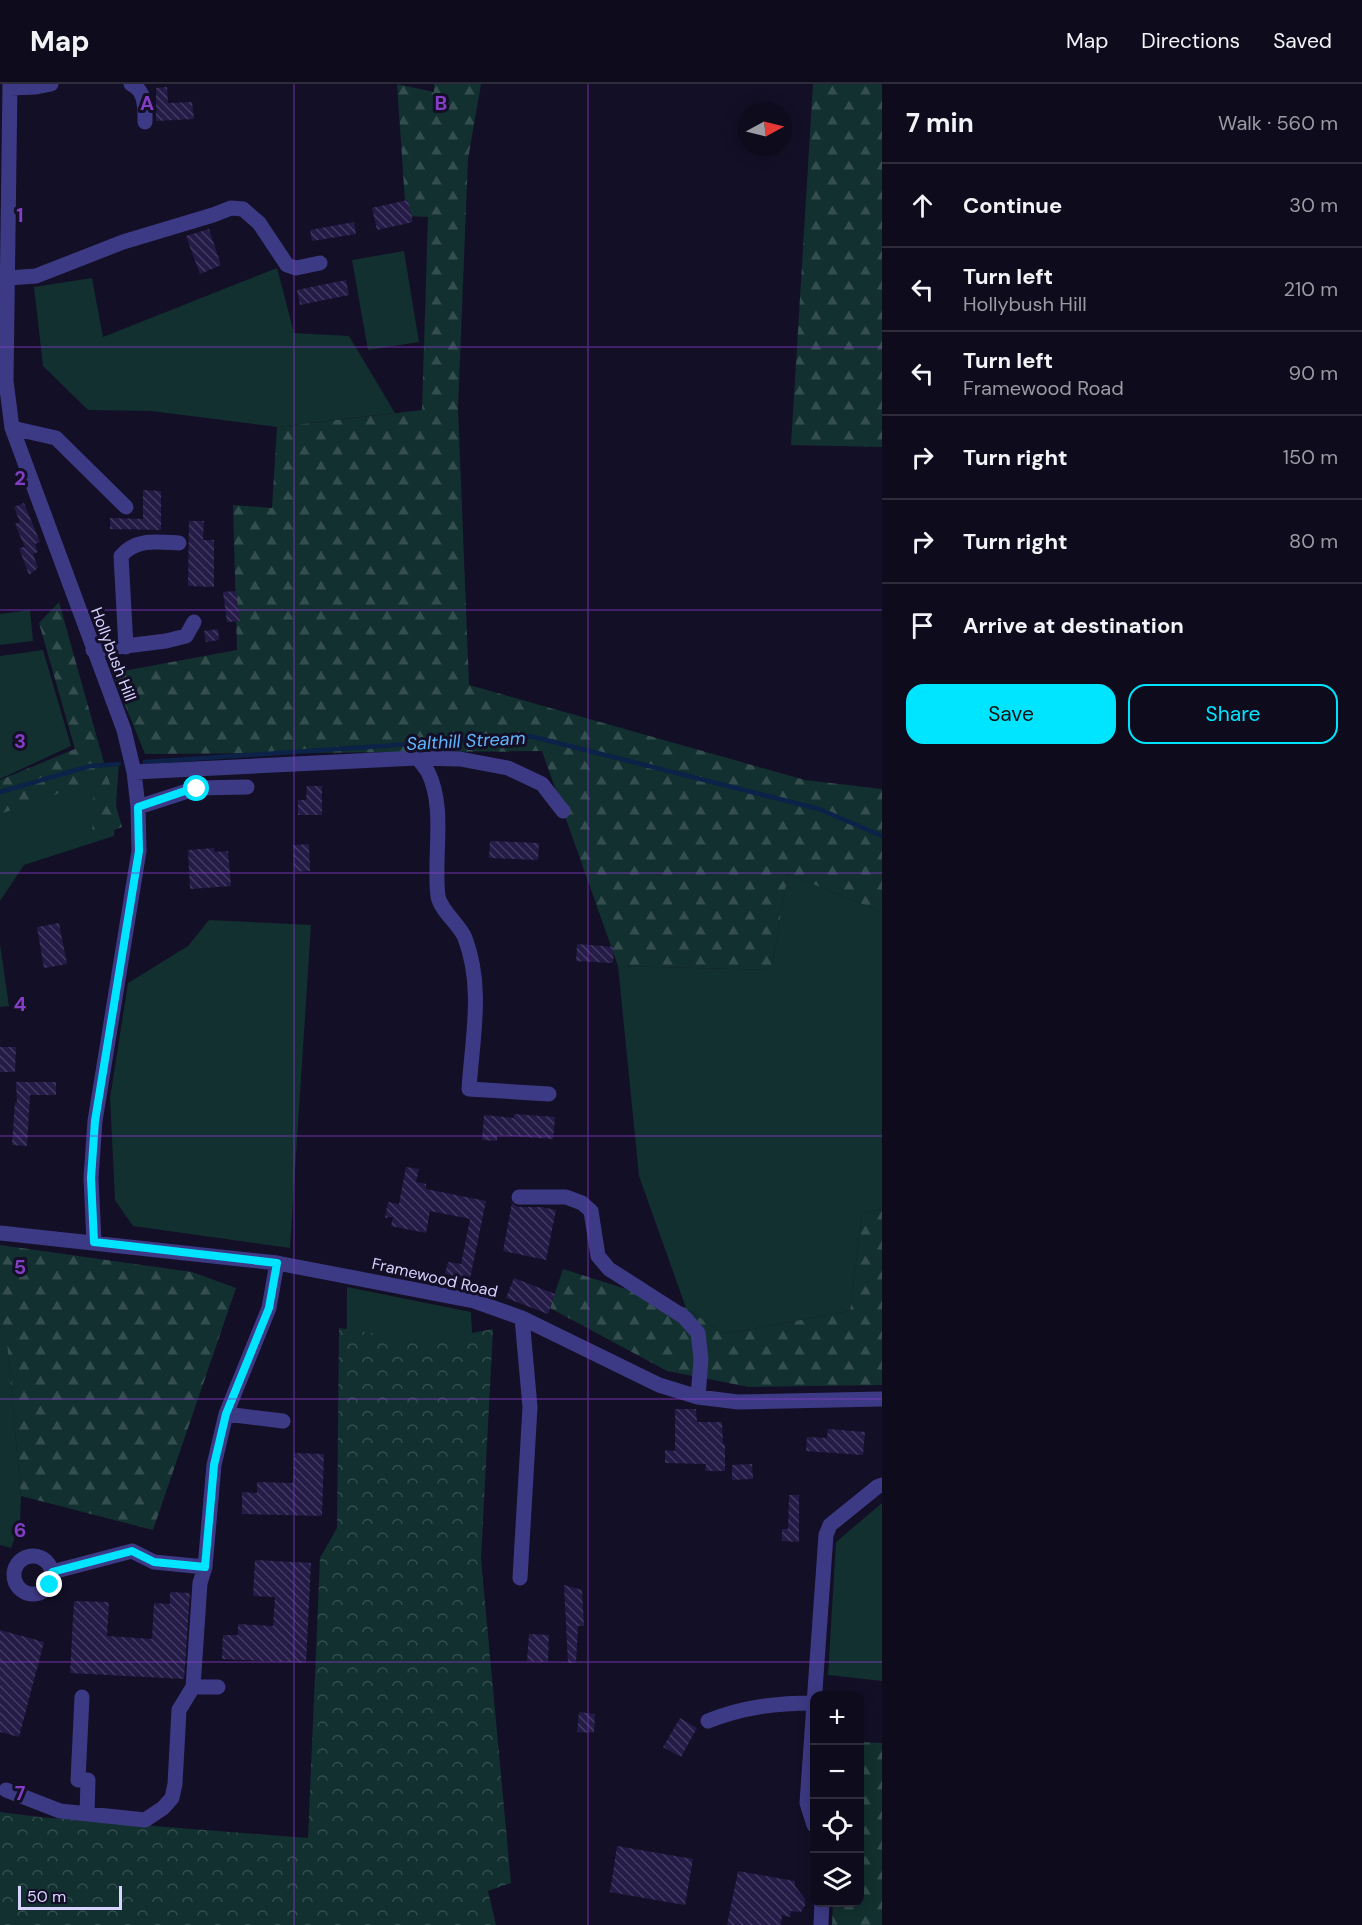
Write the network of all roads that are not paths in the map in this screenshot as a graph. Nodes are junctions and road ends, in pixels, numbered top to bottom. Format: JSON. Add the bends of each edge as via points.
{"nodes":[{"id":1,"x":51,"y":84,"type":"edge"},
{"id":2,"x":131,"y":84,"type":"edge"},
{"id":3,"x":10,"y":86,"type":"edge"},
{"id":4,"x":146,"y":122,"type":"dead end"},
{"id":5,"x":5,"y":145,"type":"edge"},
{"id":6,"x":5,"y":242,"type":"edge"},
{"id":7,"x":320,"y":263,"type":"dead end"},
{"id":8,"x":5,"y":269,"type":"edge"},
{"id":9,"x":12,"y":428,"type":"junction"},
{"id":10,"x":126,"y":507,"type":"dead end"},
{"id":11,"x":179,"y":543,"type":"dead end"},
{"id":12,"x":194,"y":622,"type":"dead end"},
{"id":13,"x":126,"y":646,"type":"junction"},
{"id":14,"x":93,"y":650,"type":"junction"},
{"id":15,"x":417,"y":758,"type":"junction"},
{"id":16,"x":134,"y":772,"type":"junction"},
{"id":17,"x":247,"y":787,"type":"dead end"},
{"id":18,"x":138,"y":807,"type":"junction"},
{"id":19,"x":563,"y":811,"type":"dead end"},
{"id":20,"x":549,"y":1094,"type":"dead end"},
{"id":21,"x":519,"y":1197,"type":"dead end"},
{"id":22,"x":0,"y":1233,"type":"edge"},
{"id":23,"x":94,"y":1242,"type":"junction"},
{"id":24,"x":277,"y":1263,"type":"junction"},
{"id":25,"x":522,"y":1318,"type":"junction"},
{"id":26,"x":698,"y":1397,"type":"junction"},
{"id":27,"x":882,"y":1399,"type":"edge"},
{"id":28,"x":226,"y":1414,"type":"junction"},
{"id":29,"x":284,"y":1421,"type":"dead end"},
{"id":30,"x":882,"y":1485,"type":"edge"},
{"id":31,"x":205,"y":1567,"type":"junction"},
{"id":32,"x":52,"y":1572,"type":"dead end"},
{"id":33,"x":520,"y":1578,"type":"dead end"},
{"id":34,"x":193,"y":1687,"type":"junction"},
{"id":35,"x":218,"y":1687,"type":"dead end"},
{"id":36,"x":815,"y":1691,"type":"edge"},
{"id":37,"x":82,"y":1698,"type":"dead end"},
{"id":38,"x":810,"y":1703,"type":"edge"},
{"id":39,"x":708,"y":1721,"type":"dead end"},
{"id":40,"x":811,"y":1745,"type":"edge"},
{"id":41,"x":6,"y":1790,"type":"dead end"},
{"id":42,"x":810,"y":1812,"type":"edge"},
{"id":43,"x":87,"y":1814,"type":"junction"},
{"id":44,"x":822,"y":1907,"type":"edge"},
{"id":45,"x":821,"y":1925,"type":"edge"}],
"edges":[{"from":1,"to":3,"type":"street"},
{"from":2,"to":4,"type":"street","via":[[144,99]]},
{"from":3,"to":5,"type":"street","name":"Hollybush Hill"},
{"from":5,"to":6,"type":"street","name":"Hollybush Hill"},
{"from":6,"to":8,"type":"street","name":"Hollybush Hill"},
{"from":7,"to":8,"type":"street","via":[[296,268],[287,265],[259,223],[243,209],[231,208],[123,242],[36,276]]},
{"from":8,"to":9,"type":"street","name":"Hollybush Hill","via":[[6,381]]},
{"from":9,"to":10,"type":"street","via":[[56,438]]},
{"from":9,"to":14,"type":"street","name":"Hollybush Hill"},
{"from":11,"to":13,"type":"street","via":[[136,544],[121,556]]},
{"from":12,"to":13,"type":"street","via":[[186,636]]},
{"from":13,"to":14,"type":"street"},
{"from":14,"to":16,"type":"street","name":"Hollybush Hill","via":[[124,730]]},
{"from":15,"to":16,"type":"street"},
{"from":15,"to":19,"type":"street","via":[[460,759],[508,768],[542,784]]},
{"from":15,"to":20,"type":"street","via":[[428,771],[437,809],[438,899],[465,937],[473,966],[476,1028],[469,1089]]},
{"from":16,"to":18,"type":"street","name":"Hollybush Hill"},
{"from":17,"to":18,"type":"street","via":[[191,790]]},
{"from":18,"to":23,"type":"street","name":"Hollybush Hill","via":[[139,851],[95,1121],[91,1178]]},
{"from":21,"to":26,"type":"street","via":[[566,1197],[591,1211],[598,1256],[609,1269],[684,1317],[698,1333]]},
{"from":22,"to":23,"type":"street","name":"Framewood Road"},
{"from":23,"to":24,"type":"street","name":"Framewood Road"},
{"from":24,"to":25,"type":"street","name":"Framewood Road","via":[[474,1301]]},
{"from":24,"to":28,"type":"street","via":[[269,1308]]},
{"from":25,"to":26,"type":"street","name":"Framewood Road","via":[[659,1385]]},
{"from":25,"to":33,"type":"street","via":[[530,1407]]},
{"from":26,"to":27,"type":"street","name":"Framewood Road","via":[[738,1402]]},
{"from":28,"to":29,"type":"street"},
{"from":28,"to":31,"type":"street","via":[[214,1465]]},
{"from":30,"to":36,"type":"street","via":[[830,1525],[826,1535]]},
{"from":31,"to":32,"type":"street","via":[[154,1562],[132,1551]]},
{"from":31,"to":34,"type":"street","via":[[200,1583]]},
{"from":34,"to":35,"type":"street"},
{"from":34,"to":43,"type":"street","via":[[179,1710],[176,1801],[145,1820]]},
{"from":37,"to":43,"type":"street","via":[[78,1780],[88,1780]]},
{"from":38,"to":39,"type":"street","via":[[756,1706]]},
{"from":40,"to":42,"type":"street","via":[[807,1803]]},
{"from":41,"to":43,"type":"street","via":[[60,1811]]},
{"from":44,"to":45,"type":"street"}]}
